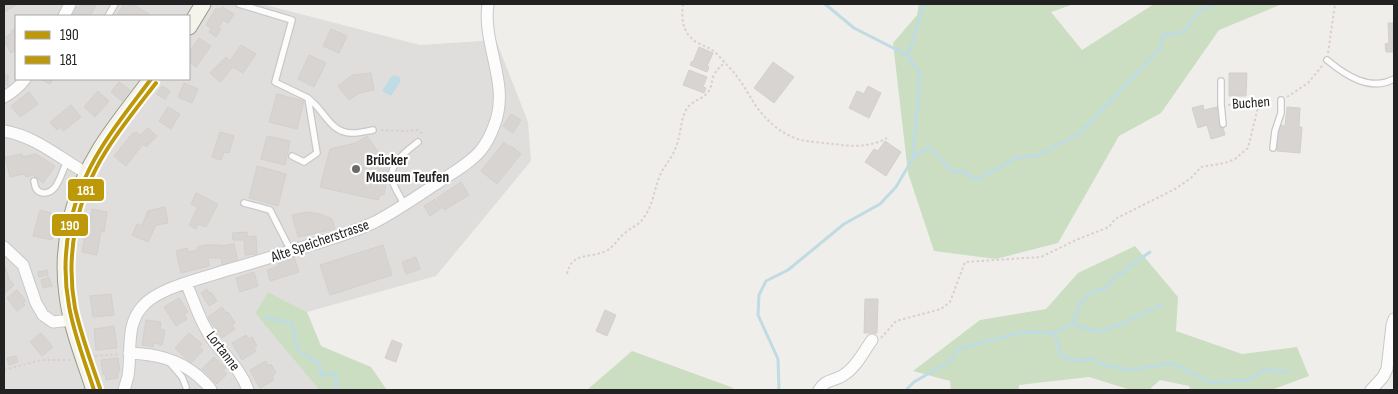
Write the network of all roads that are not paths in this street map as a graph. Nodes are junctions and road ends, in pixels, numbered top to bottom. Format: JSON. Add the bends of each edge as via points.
{"nodes":[{"id":1,"x":115,"y":4,"type":"edge"},
{"id":2,"x":203,"y":4,"type":"edge"},
{"id":3,"x":238,"y":4,"type":"edge"},
{"id":4,"x":488,"y":4,"type":"edge"},
{"id":5,"x":109,"y":15,"type":"edge"},
{"id":6,"x":190,"y":25,"type":"edge"},
{"id":7,"x":1327,"y":60,"type":"road end"},
{"id":8,"x":1394,"y":79,"type":"edge"},
{"id":9,"x":24,"y":80,"type":"edge"},
{"id":10,"x":151,"y":80,"type":"edge"},
{"id":11,"x":1221,"y":81,"type":"dead end"},
{"id":12,"x":4,"y":97,"type":"edge"},
{"id":13,"x":308,"y":98,"type":"junction"},
{"id":14,"x":1281,"y":100,"type":"road end"},
{"id":15,"x":1223,"y":124,"type":"dead end"},
{"id":16,"x":373,"y":130,"type":"road end"},
{"id":17,"x":4,"y":131,"type":"edge"},
{"id":18,"x":418,"y":142,"type":"road end"},
{"id":19,"x":1273,"y":148,"type":"dead end"},
{"id":20,"x":292,"y":156,"type":"dead end"},
{"id":21,"x":67,"y":162,"type":"junction"},
{"id":22,"x":87,"y":173,"type":"junction"},
{"id":23,"x":34,"y":180,"type":"dead end"},
{"id":24,"x":244,"y":203,"type":"dead end"},
{"id":25,"x":404,"y":204,"type":"junction"},
{"id":26,"x":4,"y":247,"type":"edge"},
{"id":27,"x":290,"y":251,"type":"junction"},
{"id":28,"x":186,"y":283,"type":"junction"},
{"id":29,"x":1394,"y":319,"type":"edge"},
{"id":30,"x":72,"y":320,"type":"junction"},
{"id":31,"x":872,"y":340,"type":"road end"},
{"id":32,"x":127,"y":353,"type":"junction"},
{"id":33,"x":166,"y":358,"type":"junction"},
{"id":34,"x":186,"y":386,"type":"dead end"},
{"id":35,"x":94,"y":390,"type":"edge"},
{"id":36,"x":124,"y":390,"type":"edge"},
{"id":37,"x":211,"y":390,"type":"edge"},
{"id":38,"x":248,"y":390,"type":"edge"},
{"id":39,"x":819,"y":390,"type":"edge"},
{"id":40,"x":1371,"y":390,"type":"edge"}],
"edges":[{"from":1,"to":5,"type":"lane"},
{"from":2,"to":6,"type":"main road"},
{"from":3,"to":13,"type":"lane","via":[[292,20],[275,82]]},
{"from":4,"to":25,"type":"street","name":"Alte Speicherstrasse","via":[[486,16],[498,73],[500,103],[494,126],[481,150]]},
{"from":7,"to":8,"type":"lane","via":[[1357,80],[1383,83]]},
{"from":9,"to":12,"type":"street"},
{"from":10,"to":22,"type":"main road","via":[[100,149]]},
{"from":11,"to":15,"type":"lane","name":"Buchen"},
{"from":13,"to":16,"type":"lane","via":[[334,128],[354,133]]},
{"from":13,"to":20,"type":"lane","via":[[317,153],[304,162]]},
{"from":14,"to":19,"type":"lane","name":"Buchen"},
{"from":17,"to":21,"type":"street","via":[[27,137]]},
{"from":18,"to":25,"type":"lane","via":[[393,168],[392,179]]},
{"from":21,"to":22,"type":"street"},
{"from":21,"to":23,"type":"lane","via":[[50,192],[39,192]]},
{"from":22,"to":30,"type":"main road","via":[[67,236],[67,294]]},
{"from":24,"to":27,"type":"lane","via":[[270,210]]},
{"from":25,"to":27,"type":"street","name":"Alte Speicherstrasse","via":[[359,229]]},
{"from":26,"to":30,"type":"street","via":[[23,265],[43,315],[53,322]]},
{"from":27,"to":28,"type":"street","name":"Alte Speicherstrasse"},
{"from":28,"to":32,"type":"street","name":"Alte Speicherstrasse","via":[[160,292],[141,307],[134,318]]},
{"from":28,"to":38,"type":"street","name":"Lortanne","via":[[204,326],[235,365]]},
{"from":29,"to":40,"type":"street","via":[[1387,369]]},
{"from":30,"to":35,"type":"main road"},
{"from":31,"to":39,"type":"street","via":[[851,370],[829,380]]},
{"from":32,"to":33,"type":"street"},
{"from":32,"to":36,"type":"street","name":"Alte Speicherstrasse","via":[[128,376]]},
{"from":33,"to":34,"type":"lane"},
{"from":33,"to":37,"type":"street","via":[[193,372]]}]}
